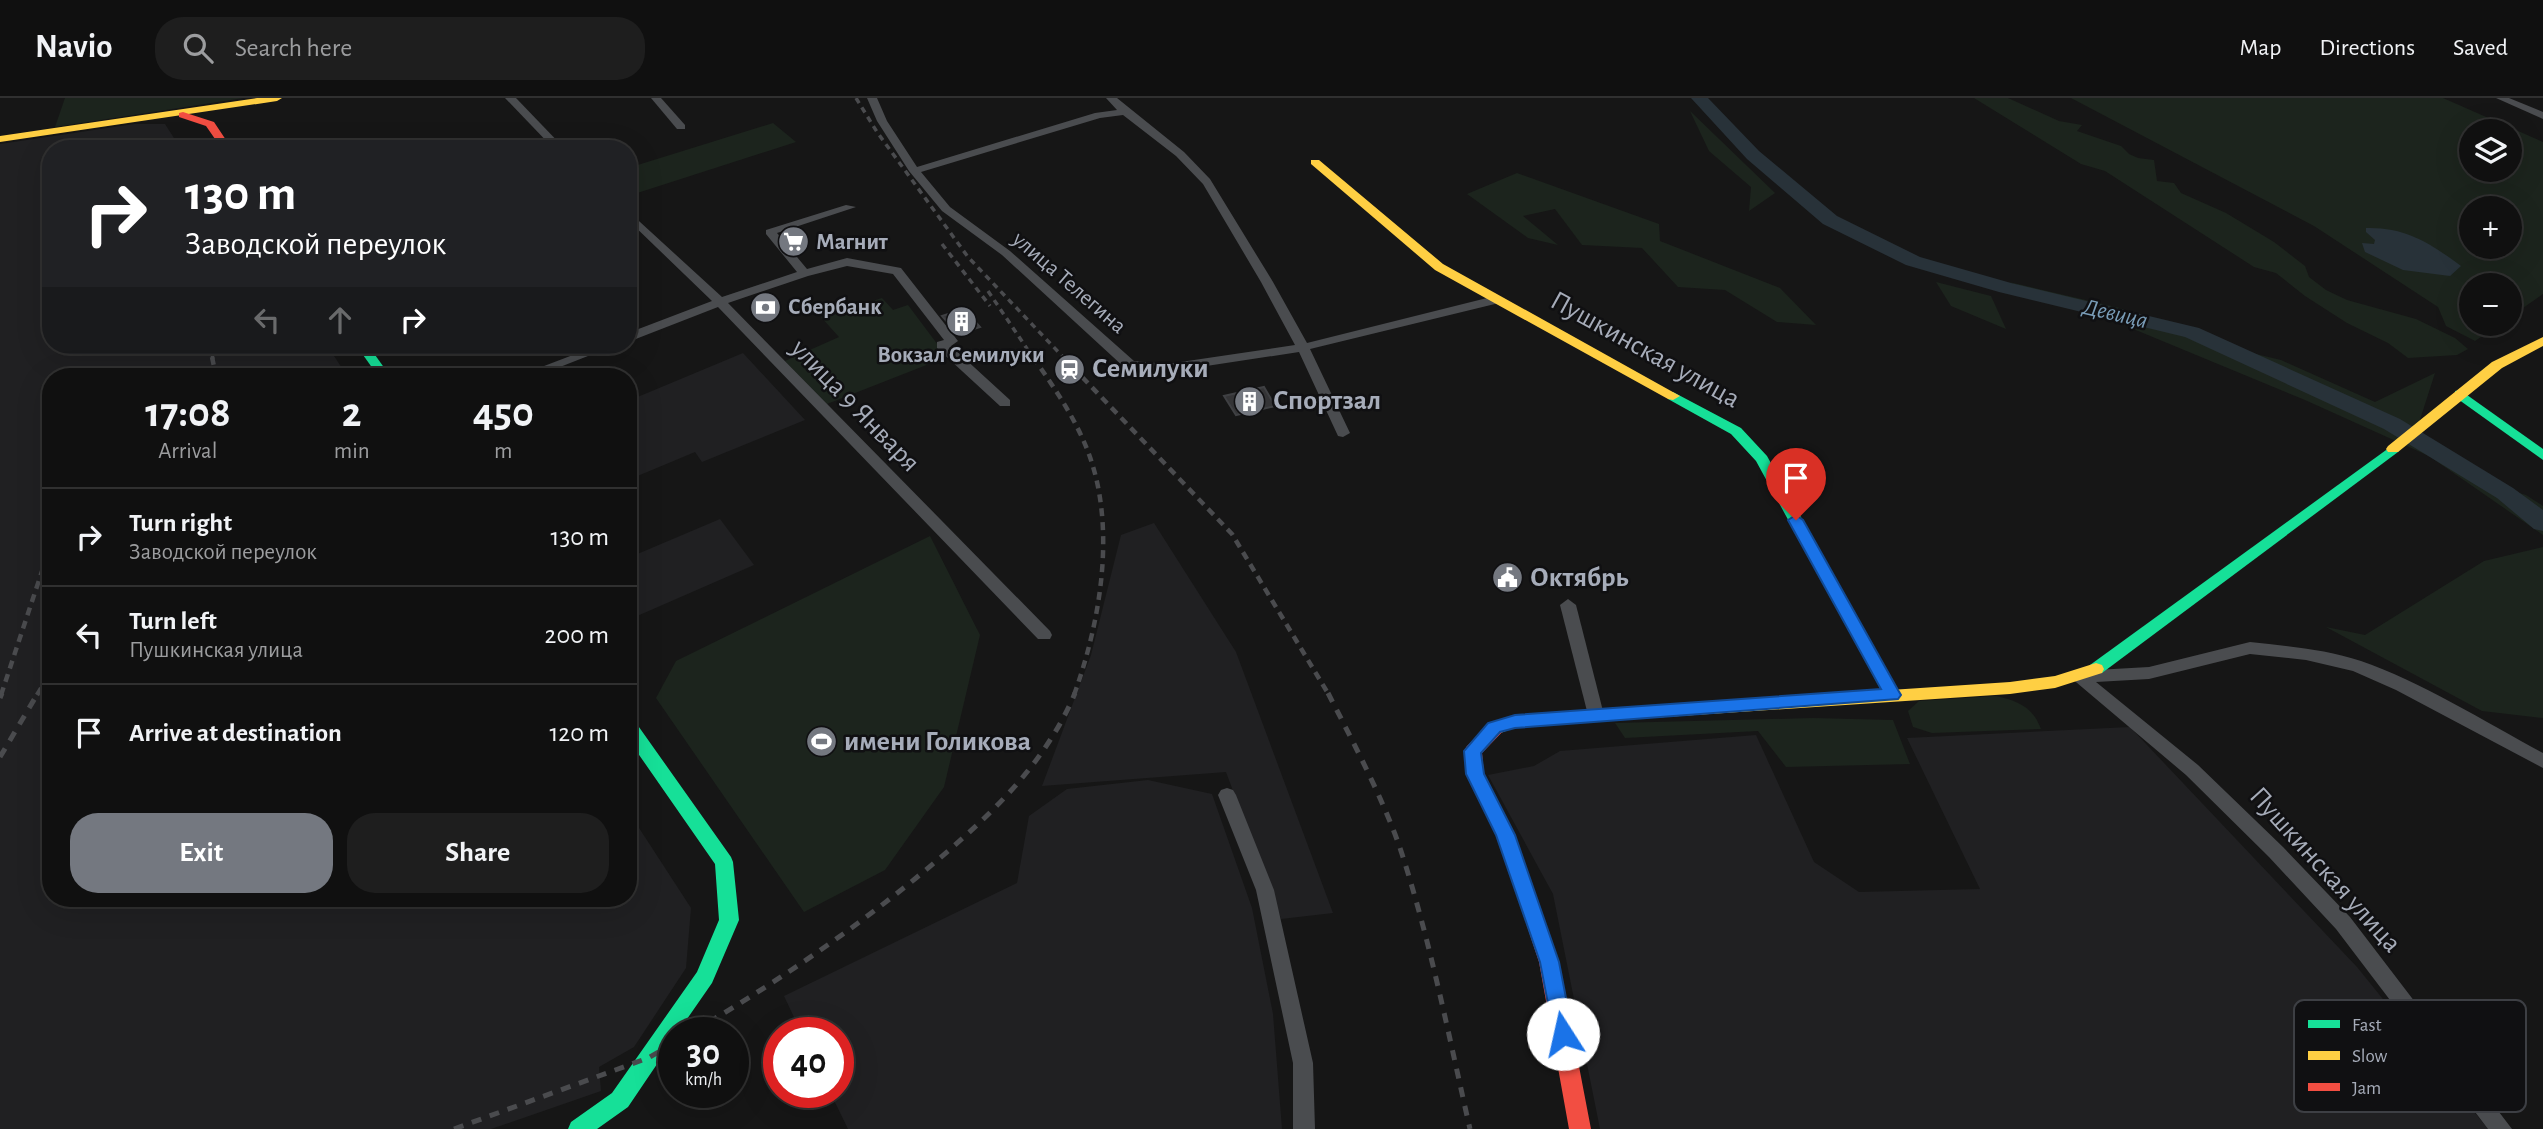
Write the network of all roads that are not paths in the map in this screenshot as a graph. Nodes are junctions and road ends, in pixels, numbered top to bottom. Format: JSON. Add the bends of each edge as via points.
{"nodes":[{"id":1,"x":277,"y":98,"type":"edge"},
{"id":2,"x":510,"y":98,"type":"edge"},
{"id":3,"x":656,"y":98,"type":"edge"},
{"id":4,"x":872,"y":98,"type":"edge"},
{"id":5,"x":1111,"y":98,"type":"edge"},
{"id":6,"x":2501,"y":98,"type":"edge"},
{"id":7,"x":247,"y":103,"type":"junction"},
{"id":8,"x":1124,"y":112,"type":"junction"},
{"id":9,"x":159,"y":116,"type":"junction"},
{"id":10,"x":2543,"y":117,"type":"edge"},
{"id":11,"x":210,"y":124,"type":"junction"},
{"id":12,"x":681,"y":127,"type":"dead end"},
{"id":13,"x":0,"y":139,"type":"edge"},
{"id":14,"x":221,"y":140,"type":"edge"},
{"id":15,"x":551,"y":140,"type":"edge"},
{"id":16,"x":1315,"y":162,"type":"dead end"},
{"id":17,"x":914,"y":171,"type":"junction"},
{"id":18,"x":850,"y":207,"type":"dead end"},
{"id":19,"x":637,"y":223,"type":"edge"},
{"id":20,"x":804,"y":273,"type":"junction"},
{"id":21,"x":1495,"y":299,"type":"junction"},
{"id":22,"x":720,"y":302,"type":"junction"},
{"id":23,"x":637,"y":334,"type":"edge"},
{"id":24,"x":2543,"y":341,"type":"edge"},
{"id":25,"x":1305,"y":347,"type":"junction"},
{"id":26,"x":585,"y":354,"type":"edge"},
{"id":27,"x":547,"y":368,"type":"edge"},
{"id":28,"x":2460,"y":394,"type":"junction"},
{"id":29,"x":1005,"y":403,"type":"dead end"},
{"id":30,"x":1343,"y":433,"type":"dead end"},
{"id":31,"x":2543,"y":456,"type":"edge"},
{"id":32,"x":1567,"y":605,"type":"dead end"},
{"id":33,"x":1044,"y":635,"type":"dead end"},
{"id":34,"x":2078,"y":677,"type":"junction"},
{"id":35,"x":1892,"y":695,"type":"junction"},
{"id":36,"x":1596,"y":715,"type":"junction"},
{"id":37,"x":637,"y":738,"type":"edge"},
{"id":38,"x":2543,"y":761,"type":"edge"},
{"id":39,"x":1227,"y":795,"type":"dead end"},
{"id":40,"x":2402,"y":1000,"type":"edge"},
{"id":41,"x":2488,"y":1112,"type":"edge"},
{"id":42,"x":579,"y":1129,"type":"edge"},
{"id":43,"x":1304,"y":1129,"type":"edge"},
{"id":44,"x":1580,"y":1129,"type":"edge"},
{"id":45,"x":2501,"y":1129,"type":"edge"}],
"edges":[{"from":1,"to":7,"type":"street"},
{"from":2,"to":15,"type":"street"},
{"from":3,"to":12,"type":"street"},
{"from":4,"to":17,"type":"street","name":"улица Телегина"},
{"from":5,"to":8,"type":"street"},
{"from":6,"to":10,"type":"street"},
{"from":7,"to":9,"type":"street"},
{"from":7,"to":11,"type":"street"},
{"from":8,"to":17,"type":"street","via":[[1099,115]]},
{"from":8,"to":25,"type":"street","via":[[1201,174]]},
{"from":9,"to":11,"type":"street","via":[[186,115]]},
{"from":9,"to":13,"type":"street"},
{"from":11,"to":14,"type":"street"},
{"from":16,"to":21,"type":"street","name":"Пушкинская улица","via":[[1409,245]]},
{"from":17,"to":25,"type":"street","name":"улица Телегина","via":[[946,209],[1006,253],[1130,365],[1167,368]]},
{"from":18,"to":20,"type":"street","via":[[770,232]]},
{"from":19,"to":22,"type":"street","name":"улица 9 Января"},
{"from":20,"to":22,"type":"street"},
{"from":20,"to":29,"type":"street","via":[[847,262],[897,271],[952,341],[942,345]]},
{"from":21,"to":25,"type":"street","name":"улица Телегина"},
{"from":21,"to":35,"type":"street","name":"Пушкинская улица","via":[[1735,431],[1762,459]]},
{"from":22,"to":23,"type":"street"},
{"from":22,"to":33,"type":"street","name":"улица 9 Января"},
{"from":24,"to":28,"type":"street","via":[[2497,365]]},
{"from":25,"to":30,"type":"street"},
{"from":26,"to":27,"type":"street"},
{"from":28,"to":31,"type":"street"},
{"from":28,"to":34,"type":"street","via":[[2350,483],[2098,668]]},
{"from":32,"to":36,"type":"street"},
{"from":34,"to":35,"type":"street","via":[[2010,688]]},
{"from":34,"to":38,"type":"street","via":[[2149,673],[2250,648],[2306,654],[2357,666],[2402,686]]},
{"from":34,"to":40,"type":"street","name":"Пушкинская улица","via":[[2192,770],[2276,852],[2343,923]]},
{"from":35,"to":36,"type":"street"},
{"from":36,"to":44,"type":"street","via":[[1515,721],[1494,728],[1472,751],[1475,774],[1506,835],[1549,962]]},
{"from":37,"to":42,"type":"street","via":[[724,862],[729,920],[705,976],[620,1100]]},
{"from":39,"to":43,"type":"street","via":[[1265,890],[1303,1063]]},
{"from":41,"to":45,"type":"street","name":"Пушкинская улица"}]}
